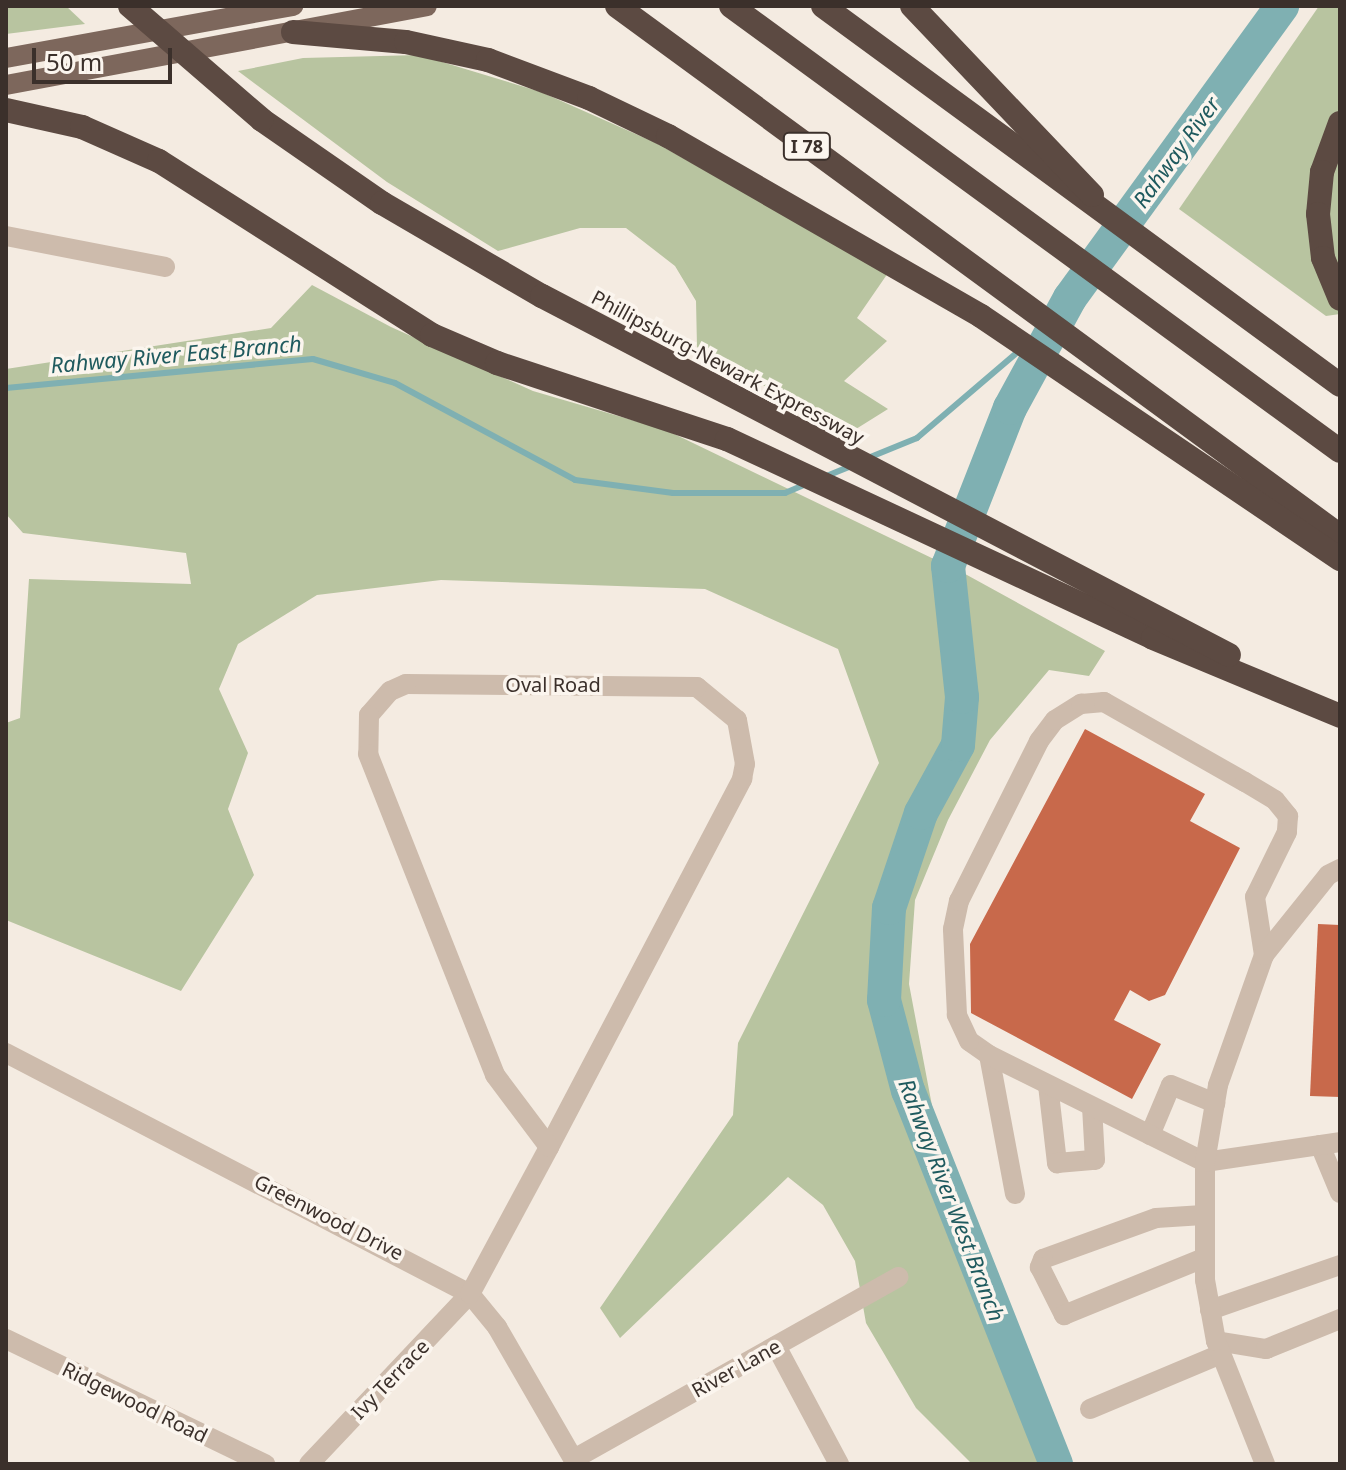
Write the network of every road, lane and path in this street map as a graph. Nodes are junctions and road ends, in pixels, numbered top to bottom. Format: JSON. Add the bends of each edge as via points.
{"nodes":[{"id":1,"x":130,"y":6,"type":"edge"},
{"id":2,"x":293,"y":6,"type":"edge"},
{"id":3,"x":427,"y":6,"type":"edge"},
{"id":4,"x":617,"y":6,"type":"edge"},
{"id":5,"x":731,"y":6,"type":"edge"},
{"id":6,"x":823,"y":6,"type":"edge"},
{"id":7,"x":912,"y":6,"type":"edge"},
{"id":8,"x":293,"y":32,"type":"junction"},
{"id":9,"x":6,"y":58,"type":"edge"},
{"id":10,"x":6,"y":85,"type":"edge"},
{"id":11,"x":6,"y":110,"type":"edge"},
{"id":12,"x":1340,"y":123,"type":"edge"},
{"id":13,"x":1076,"y":184,"type":"junction"},
{"id":14,"x":6,"y":236,"type":"edge"},
{"id":15,"x":165,"y":267,"type":"dead end"},
{"id":16,"x":1340,"y":299,"type":"edge"},
{"id":17,"x":1340,"y":385,"type":"edge"},
{"id":18,"x":1340,"y":451,"type":"edge"},
{"id":19,"x":1340,"y":536,"type":"edge"},
{"id":20,"x":1340,"y":559,"type":"edge"},
{"id":21,"x":1340,"y":716,"type":"edge"},
{"id":22,"x":1340,"y":869,"type":"edge"},
{"id":23,"x":1264,"y":955,"type":"junction"},
{"id":24,"x":6,"y":1053,"type":"edge"},
{"id":25,"x":989,"y":1055,"type":"junction"},
{"id":26,"x":1048,"y":1085,"type":"junction"},
{"id":27,"x":1215,"y":1103,"type":"junction"},
{"id":28,"x":1092,"y":1107,"type":"junction"},
{"id":29,"x":1150,"y":1135,"type":"junction"},
{"id":30,"x":1330,"y":1144,"type":"edge"},
{"id":31,"x":549,"y":1147,"type":"junction"},
{"id":32,"x":1205,"y":1162,"type":"junction"},
{"id":33,"x":1340,"y":1193,"type":"edge"},
{"id":34,"x":1015,"y":1194,"type":"dead end"},
{"id":35,"x":1203,"y":1215,"type":"junction"},
{"id":36,"x":1204,"y":1258,"type":"junction"},
{"id":37,"x":1340,"y":1265,"type":"edge"},
{"id":38,"x":898,"y":1277,"type":"dead end"},
{"id":39,"x":470,"y":1294,"type":"junction"},
{"id":40,"x":1210,"y":1310,"type":"junction"},
{"id":41,"x":1340,"y":1319,"type":"edge"},
{"id":42,"x":6,"y":1339,"type":"edge"},
{"id":43,"x":776,"y":1346,"type":"junction"},
{"id":44,"x":1219,"y":1348,"type":"junction"},
{"id":45,"x":1090,"y":1409,"type":"dead end"},
{"id":46,"x":575,"y":1462,"type":"edge"},
{"id":47,"x":265,"y":1464,"type":"edge"},
{"id":48,"x":309,"y":1464,"type":"edge"},
{"id":49,"x":839,"y":1464,"type":"edge"},
{"id":50,"x":1265,"y":1464,"type":"edge"}],
"edges":[{"from":1,"to":21,"type":"highway","name":"Phillipsburg-Newark Expressway","bridge":true,"via":[[262,120],[340,176],[472,257]]},
{"from":2,"to":9,"type":"main road"},
{"from":3,"to":8,"type":"main road"},
{"from":4,"to":19,"type":"highway","number":"I 78"},
{"from":5,"to":18,"type":"highway"},
{"from":6,"to":13,"type":"highway"},
{"from":7,"to":13,"type":"highway"},
{"from":8,"to":10,"type":"main road"},
{"from":8,"to":20,"type":"highway","via":[[434,47],[577,93],[740,174],[981,316]]},
{"from":11,"to":21,"type":"highway","via":[[82,127],[134,147],[385,307],[455,345],[696,426],[1153,638]]},
{"from":12,"to":16,"type":"highway","via":[[1322,172],[1318,214],[1323,258]]},
{"from":13,"to":17,"type":"highway","via":[[1110,217]]},
{"from":14,"to":15,"type":"street"},
{"from":22,"to":23,"type":"street","via":[[1328,875]]},
{"from":23,"to":25,"type":"street","via":[[1255,897],[1287,832],[1288,816],[1245,782],[1104,702],[1081,704],[1055,720],[1039,741],[959,901],[953,929],[957,1015],[969,1041]]},
{"from":23,"to":27,"type":"street","via":[[1255,991],[1234,1031]]},
{"from":24,"to":39,"type":"street","name":"Greenwood Drive"},
{"from":25,"to":26,"type":"street"},
{"from":25,"to":34,"type":"street"},
{"from":26,"to":28,"type":"street"},
{"from":26,"to":28,"type":"street","via":[[1057,1163],[1095,1160]]},
{"from":27,"to":29,"type":"street","via":[[1171,1085]]},
{"from":27,"to":32,"type":"street"},
{"from":28,"to":29,"type":"street"},
{"from":29,"to":32,"type":"street"},
{"from":30,"to":32,"type":"street"},
{"from":30,"to":33,"type":"street"},
{"from":31,"to":31,"type":"street","name":"Oval Road","via":[[495,1075],[368,754],[369,715],[384,696],[406,684],[682,684],[711,693],[728,708],[743,734],[742,779]]},
{"from":31,"to":39,"type":"street","name":"Oval Road"},
{"from":32,"to":35,"type":"street"},
{"from":35,"to":36,"type":"street"},
{"from":35,"to":36,"type":"street","via":[[1156,1218],[1043,1259],[1040,1267],[1064,1315]]},
{"from":36,"to":40,"type":"street"},
{"from":37,"to":40,"type":"street"},
{"from":38,"to":43,"type":"street","name":"River Lane"},
{"from":39,"to":46,"type":"street","name":"Greenwood Drive","via":[[497,1327]]},
{"from":39,"to":48,"type":"street","name":"Ivy Terrace"},
{"from":40,"to":44,"type":"street"},
{"from":41,"to":44,"type":"street","via":[[1266,1349]]},
{"from":42,"to":47,"type":"street","name":"Ridgewood Road"},
{"from":43,"to":46,"type":"street","name":"River Lane"},
{"from":43,"to":49,"type":"street"},
{"from":44,"to":45,"type":"street"},
{"from":44,"to":50,"type":"street"}]}
